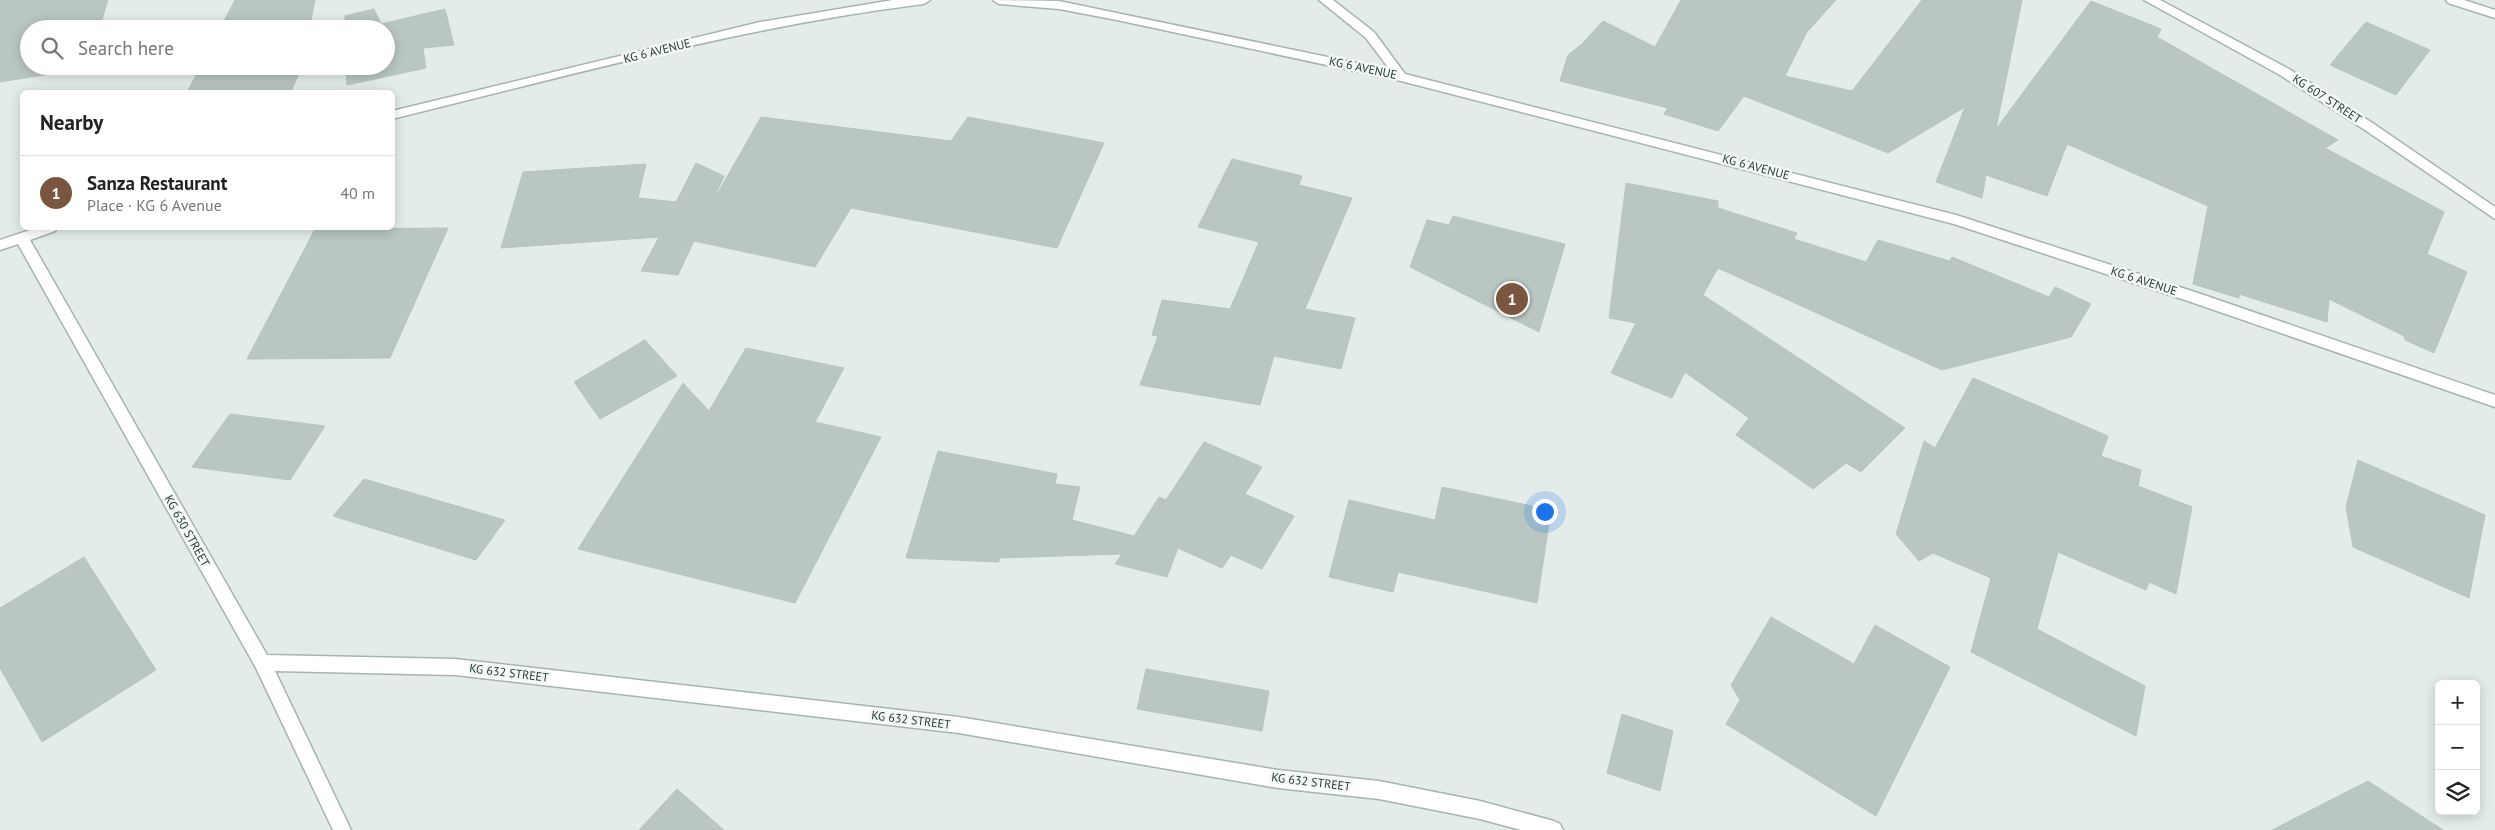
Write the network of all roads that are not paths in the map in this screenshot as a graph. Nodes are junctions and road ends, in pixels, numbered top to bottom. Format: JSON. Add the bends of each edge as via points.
{"nodes":[{"id":1,"x":924,"y":0,"type":"edge"},
{"id":2,"x":999,"y":0,"type":"edge"},
{"id":3,"x":1324,"y":0,"type":"edge"},
{"id":4,"x":2150,"y":0,"type":"edge"},
{"id":5,"x":2452,"y":0,"type":"edge"},
{"id":6,"x":2495,"y":14,"type":"edge"},
{"id":7,"x":1401,"y":77,"type":"junction"},
{"id":8,"x":395,"y":113,"type":"edge"},
{"id":9,"x":2495,"y":214,"type":"edge"},
{"id":10,"x":44,"y":230,"type":"edge"},
{"id":11,"x":21,"y":237,"type":"junction"},
{"id":12,"x":0,"y":245,"type":"edge"},
{"id":13,"x":2495,"y":401,"type":"edge"},
{"id":14,"x":262,"y":663,"type":"junction"},
{"id":15,"x":342,"y":830,"type":"edge"},
{"id":16,"x":1554,"y":830,"type":"edge"}],
"edges":[{"from":1,"to":8,"type":"street","name":"KG 6 AVENUE","via":[[760,26]]},
{"from":2,"to":7,"type":"street","name":"KG 6 AVENUE","via":[[1059,5],[1117,16]]},
{"from":3,"to":7,"type":"street","via":[[1370,35]]},
{"from":4,"to":9,"type":"street","name":"KG 607 STREET","via":[[2202,24],[2295,78]]},
{"from":5,"to":6,"type":"street"},
{"from":7,"to":13,"type":"street","name":"KG 6 AVENUE","via":[[1956,220]]},
{"from":10,"to":11,"type":"street"},
{"from":11,"to":12,"type":"street"},
{"from":11,"to":14,"type":"street","name":"KG 630 STREET"},
{"from":14,"to":15,"type":"street","name":"KG 630 STREET"},
{"from":14,"to":16,"type":"street","name":"KG 632 STREET","via":[[455,667],[959,725],[1278,779],[1379,790],[1480,810]]}]}
